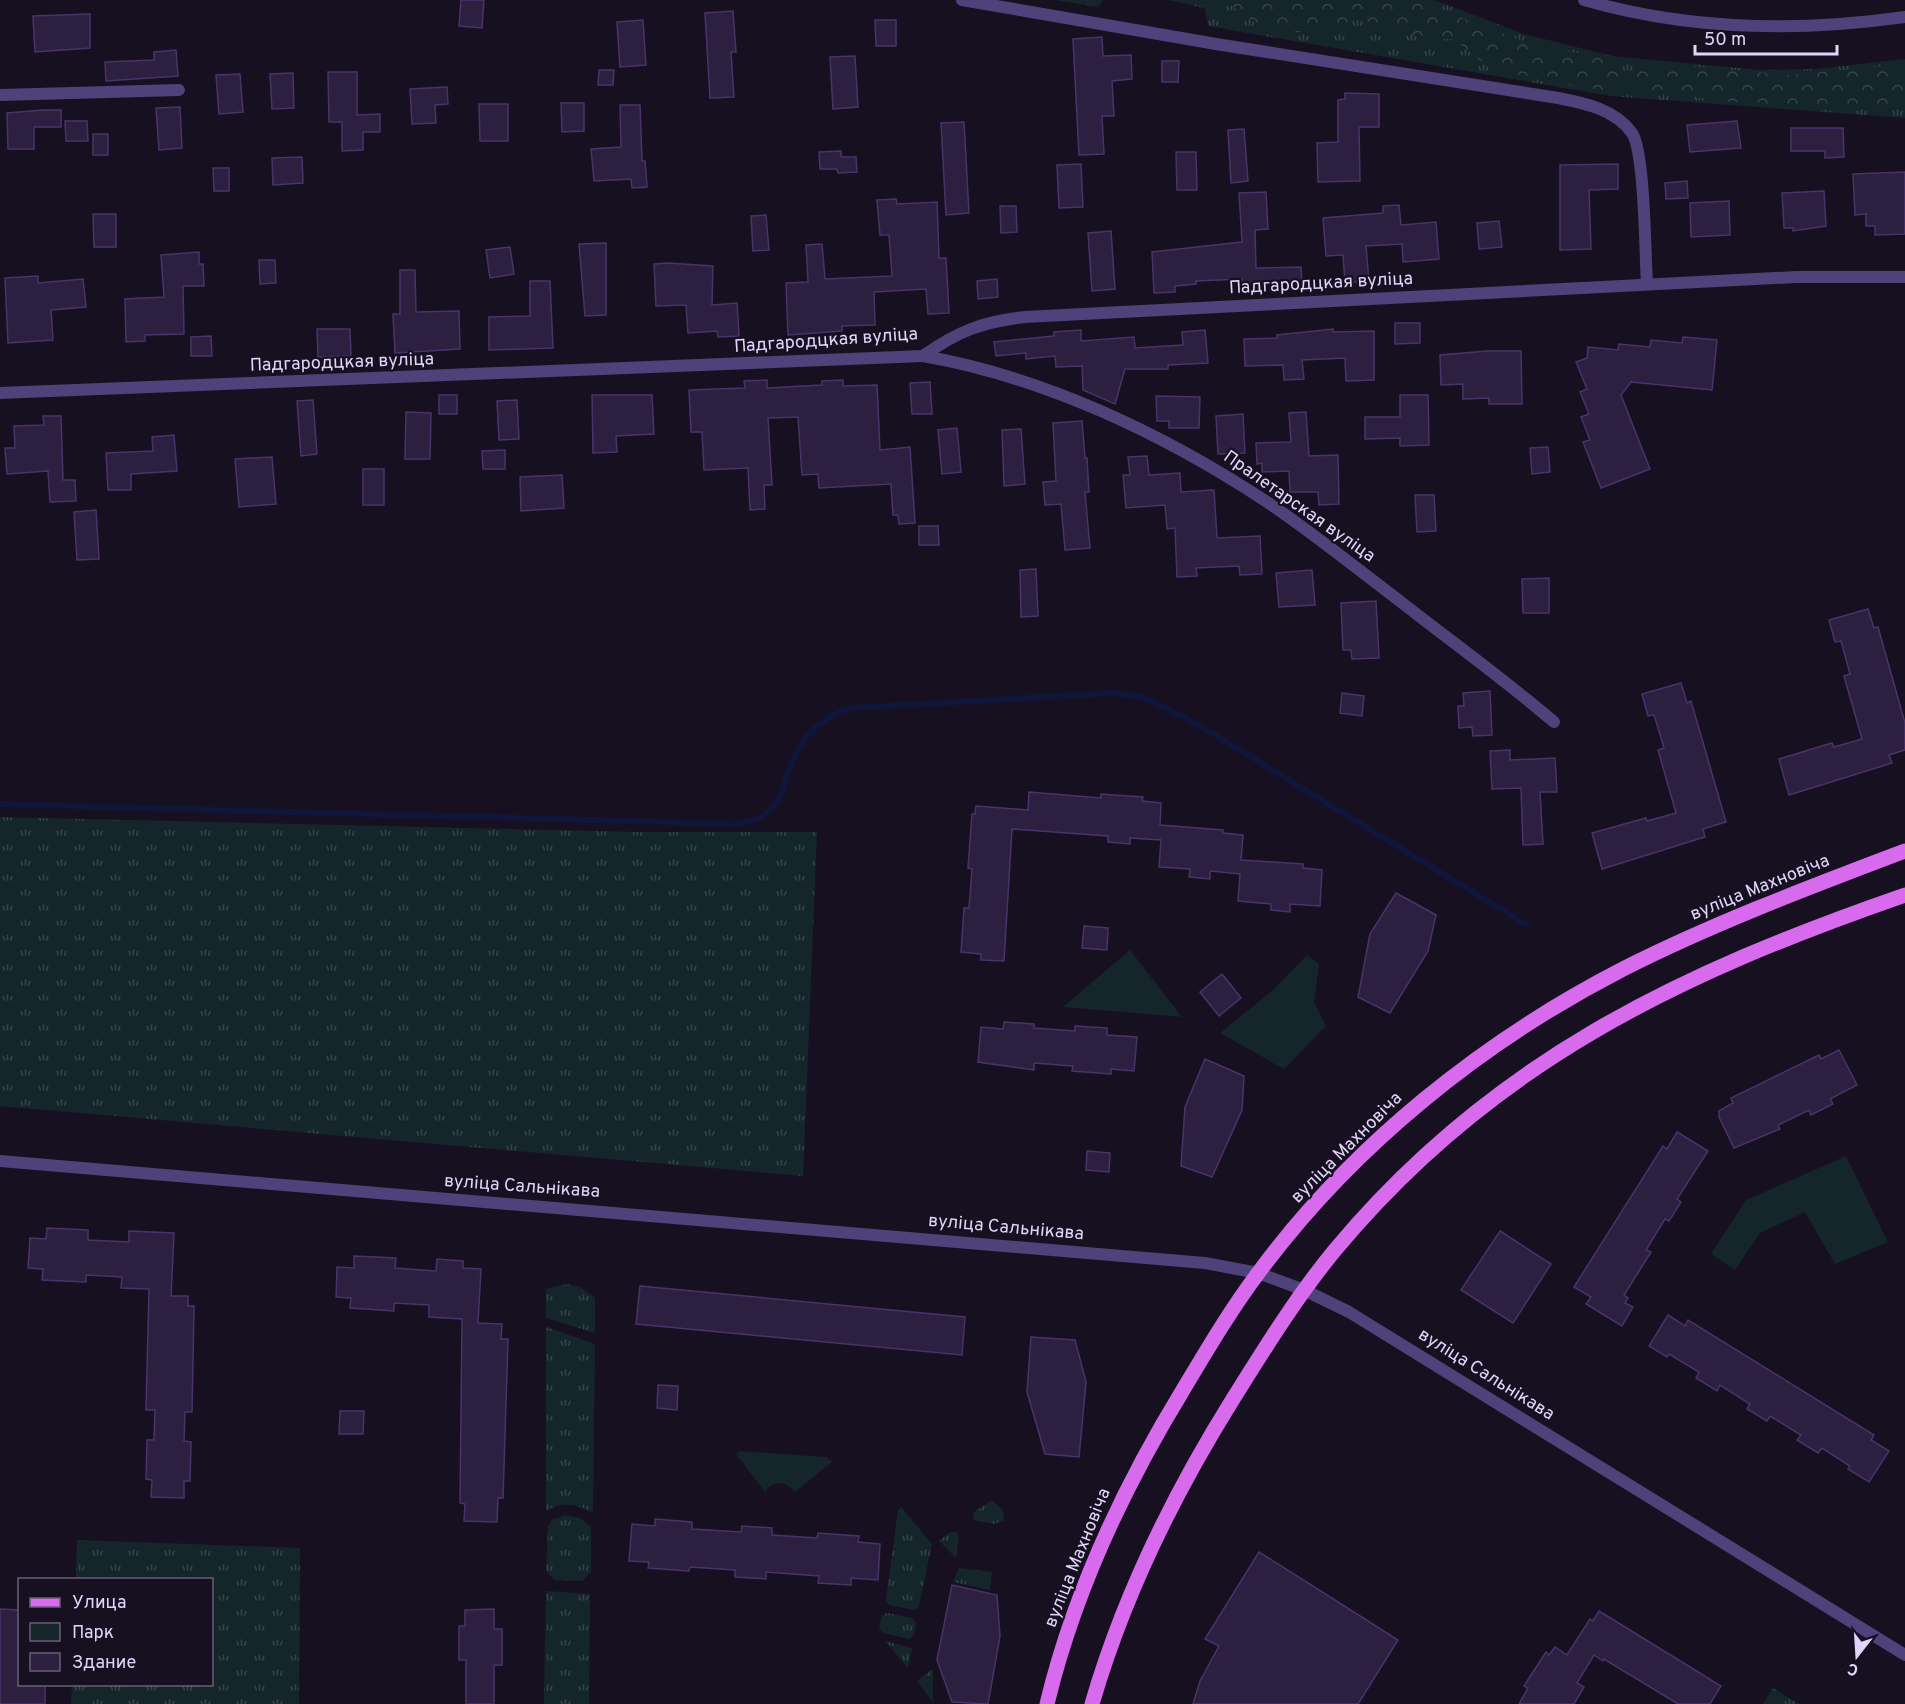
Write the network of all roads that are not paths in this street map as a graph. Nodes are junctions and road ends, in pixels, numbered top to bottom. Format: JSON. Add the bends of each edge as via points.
{"nodes":[{"id":1,"x":962,"y":0,"type":"edge"},
{"id":2,"x":1584,"y":0,"type":"edge"},
{"id":3,"x":1905,"y":17,"type":"edge"},
{"id":4,"x":179,"y":90,"type":"dead end"},
{"id":5,"x":0,"y":95,"type":"edge"},
{"id":6,"x":1905,"y":277,"type":"edge"},
{"id":7,"x":1647,"y":284,"type":"junction"},
{"id":8,"x":923,"y":356,"type":"junction"},
{"id":9,"x":0,"y":393,"type":"edge"},
{"id":10,"x":1554,"y":722,"type":"dead end"},
{"id":11,"x":1905,"y":852,"type":"edge"},
{"id":12,"x":1905,"y":895,"type":"edge"},
{"id":13,"x":0,"y":1161,"type":"edge"},
{"id":14,"x":1258,"y":1273,"type":"junction"},
{"id":15,"x":1304,"y":1290,"type":"junction"},
{"id":16,"x":1905,"y":1655,"type":"edge"},
{"id":17,"x":1047,"y":1704,"type":"edge"},
{"id":18,"x":1092,"y":1704,"type":"edge"}],
"edges":[{"from":1,"to":7,"type":"street","via":[[1558,98],[1600,109],[1627,128],[1638,148]]},
{"from":2,"to":3,"type":"street","via":[[1713,24],[1798,26]]},
{"from":4,"to":5,"type":"street"},
{"from":6,"to":7,"type":"street","name":"Падгародцкая вуліца","via":[[1816,276]]},
{"from":7,"to":8,"type":"street","name":"Падгародцкая вуліца","via":[[1015,318],[963,330]]},
{"from":8,"to":9,"type":"street","name":"Падгародцкая вуліца"},
{"from":8,"to":10,"type":"street","name":"Пралетарская вуліца","via":[[966,363],[1058,394],[1212,468],[1305,529]]},
{"from":11,"to":14,"type":"main road","name":"вуліца Махновіча","via":[[1676,943],[1532,1022],[1447,1082],[1392,1128],[1324,1195]]},
{"from":12,"to":15,"type":"main road","via":[[1722,965],[1613,1018],[1548,1058],[1492,1099],[1421,1161],[1353,1229]]},
{"from":13,"to":14,"type":"street","name":"вуліца Сальнікава","via":[[1205,1263]]},
{"from":14,"to":15,"type":"street","name":"вуліца Сальнікава"},
{"from":14,"to":17,"type":"main road","name":"вуліца Махновіча","via":[[1176,1401],[1116,1512],[1075,1608]]},
{"from":15,"to":16,"type":"street","name":"вуліца Сальнікава","via":[[1348,1312]]},
{"from":15,"to":18,"type":"main road","via":[[1174,1500],[1126,1604]]}]}
